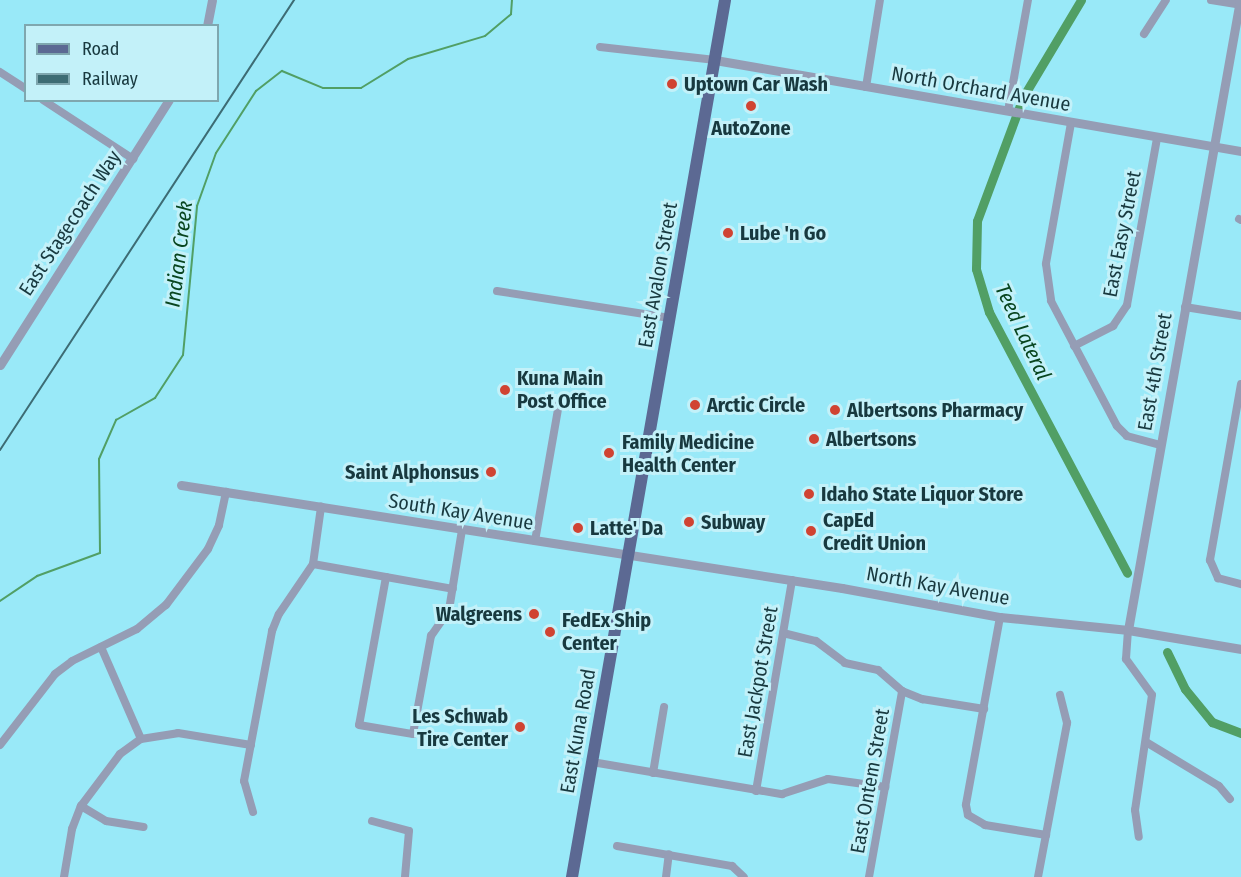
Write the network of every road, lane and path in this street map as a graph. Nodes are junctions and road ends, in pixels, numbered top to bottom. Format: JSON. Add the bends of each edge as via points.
{"nodes":[{"id":1,"x":212,"y":0,"type":"edge"},
{"id":2,"x":725,"y":0,"type":"edge"},
{"id":3,"x":880,"y":0,"type":"edge"},
{"id":4,"x":1028,"y":0,"type":"edge"},
{"id":5,"x":1166,"y":0,"type":"edge"},
{"id":6,"x":1211,"y":0,"type":"edge"},
{"id":7,"x":1240,"y":3,"type":"edge"},
{"id":8,"x":207,"y":24,"type":"edge"},
{"id":9,"x":1144,"y":34,"type":"dead end"},
{"id":10,"x":600,"y":47,"type":"dead end"},
{"id":11,"x":715,"y":60,"type":"junction"},
{"id":12,"x":0,"y":72,"type":"edge"},
{"id":13,"x":866,"y":87,"type":"junction"},
{"id":14,"x":24,"y":88,"type":"edge"},
{"id":15,"x":46,"y":102,"type":"edge"},
{"id":16,"x":168,"y":102,"type":"edge"},
{"id":17,"x":1013,"y":111,"type":"junction"},
{"id":18,"x":1071,"y":123,"type":"junction"},
{"id":19,"x":1157,"y":139,"type":"junction"},
{"id":20,"x":1214,"y":148,"type":"junction"},
{"id":21,"x":1241,"y":151,"type":"edge"},
{"id":22,"x":134,"y":159,"type":"junction"},
{"id":23,"x":497,"y":291,"type":"dead end"},
{"id":24,"x":1185,"y":307,"type":"junction"},
{"id":25,"x":1241,"y":316,"type":"edge"},
{"id":26,"x":670,"y":318,"type":"junction"},
{"id":27,"x":1074,"y":346,"type":"junction"},
{"id":28,"x":0,"y":365,"type":"edge"},
{"id":29,"x":1241,"y":384,"type":"edge"},
{"id":30,"x":559,"y":403,"type":"dead end"},
{"id":31,"x":1160,"y":445,"type":"junction"},
{"id":32,"x":181,"y":485,"type":"dead end"},
{"id":33,"x":226,"y":492,"type":"junction"},
{"id":34,"x":321,"y":507,"type":"junction"},
{"id":35,"x":462,"y":530,"type":"junction"},
{"id":36,"x":535,"y":542,"type":"junction"},
{"id":37,"x":628,"y":557,"type":"junction"},
{"id":38,"x":313,"y":564,"type":"junction"},
{"id":39,"x":386,"y":577,"type":"junction"},
{"id":40,"x":792,"y":580,"type":"junction"},
{"id":41,"x":1241,"y":584,"type":"edge"},
{"id":42,"x":453,"y":589,"type":"junction"},
{"id":43,"x":1000,"y":616,"type":"junction"},
{"id":44,"x":1128,"y":630,"type":"junction"},
{"id":45,"x":783,"y":633,"type":"junction"},
{"id":46,"x":100,"y":646,"type":"junction"},
{"id":47,"x":1241,"y":649,"type":"edge"},
{"id":48,"x":902,"y":691,"type":"junction"},
{"id":49,"x":1060,"y":695,"type":"dead end"},
{"id":50,"x":664,"y":707,"type":"dead end"},
{"id":51,"x":984,"y":709,"type":"junction"},
{"id":52,"x":141,"y":739,"type":"junction"},
{"id":53,"x":1146,"y":742,"type":"junction"},
{"id":54,"x":0,"y":745,"type":"edge"},
{"id":55,"x":251,"y":745,"type":"junction"},
{"id":56,"x":592,"y":762,"type":"junction"},
{"id":57,"x":653,"y":772,"type":"junction"},
{"id":58,"x":885,"y":787,"type":"junction"},
{"id":59,"x":756,"y":790,"type":"junction"},
{"id":60,"x":1230,"y":799,"type":"dead end"},
{"id":61,"x":81,"y":806,"type":"junction"},
{"id":62,"x":253,"y":812,"type":"dead end"},
{"id":63,"x":372,"y":821,"type":"dead end"},
{"id":64,"x":144,"y":827,"type":"dead end"},
{"id":65,"x":1046,"y":835,"type":"junction"},
{"id":66,"x":1139,"y":837,"type":"dead end"},
{"id":67,"x":616,"y":846,"type":"dead end"},
{"id":68,"x":669,"y":854,"type":"junction"},
{"id":69,"x":743,"y":875,"type":"edge"},
{"id":70,"x":64,"y":877,"type":"edge"},
{"id":71,"x":405,"y":877,"type":"edge"},
{"id":72,"x":572,"y":877,"type":"edge"},
{"id":73,"x":666,"y":877,"type":"edge"},
{"id":74,"x":869,"y":877,"type":"edge"},
{"id":75,"x":1038,"y":877,"type":"edge"}],
"edges":[{"from":1,"to":8,"type":"street"},
{"from":2,"to":11,"type":"main road","name":"East Avalon Street"},
{"from":3,"to":13,"type":"street"},
{"from":4,"to":17,"type":"street"},
{"from":5,"to":9,"type":"street"},
{"from":6,"to":7,"type":"street"},
{"from":7,"to":20,"type":"street","name":"East 4th Street"},
{"from":10,"to":11,"type":"street"},
{"from":11,"to":13,"type":"street","name":"North Orchard Avenue"},
{"from":11,"to":26,"type":"main road","name":"East Avalon Street"},
{"from":12,"to":14,"type":"street"},
{"from":13,"to":17,"type":"street","name":"North Orchard Avenue"},
{"from":15,"to":22,"type":"street"},
{"from":16,"to":22,"type":"street","name":"East Stagecoach Way"},
{"from":17,"to":18,"type":"street","name":"North Orchard Avenue"},
{"from":18,"to":19,"type":"street","name":"North Orchard Avenue"},
{"from":18,"to":27,"type":"street","via":[[1046,264],[1051,301]]},
{"from":19,"to":20,"type":"street","name":"North Orchard Avenue"},
{"from":19,"to":27,"type":"street","name":"East Easy Street","via":[[1127,305],[1113,326]]},
{"from":20,"to":21,"type":"street","name":"North Orchard Avenue"},
{"from":20,"to":24,"type":"street","name":"East 4th Street"},
{"from":22,"to":28,"type":"street","name":"East Stagecoach Way"},
{"from":23,"to":26,"type":"street"},
{"from":24,"to":25,"type":"street"},
{"from":24,"to":31,"type":"street","name":"East 4th Street"},
{"from":26,"to":37,"type":"main road","name":"East Avalon Street"},
{"from":27,"to":31,"type":"street","via":[[1117,426],[1127,436]]},
{"from":29,"to":41,"type":"street","via":[[1210,560],[1213,573],[1224,581]]},
{"from":30,"to":36,"type":"street"},
{"from":31,"to":44,"type":"street","name":"East 4th Street"},
{"from":32,"to":33,"type":"street","name":"South Kay Avenue"},
{"from":33,"to":34,"type":"street","name":"South Kay Avenue"},
{"from":33,"to":46,"type":"street","via":[[219,525],[185,584],[137,629]]},
{"from":34,"to":35,"type":"street","name":"South Kay Avenue"},
{"from":34,"to":38,"type":"street"},
{"from":35,"to":36,"type":"street","name":"South Kay Avenue"},
{"from":35,"to":42,"type":"street"},
{"from":36,"to":37,"type":"street","name":"South Kay Avenue"},
{"from":37,"to":40,"type":"street","name":"North Kay Avenue"},
{"from":37,"to":56,"type":"main road","name":"East Kuna Road"},
{"from":38,"to":39,"type":"street"},
{"from":38,"to":55,"type":"street","via":[[272,631]]},
{"from":39,"to":42,"type":"street"},
{"from":39,"to":42,"type":"street","via":[[359,725],[413,734],[431,636],[449,610]]},
{"from":40,"to":43,"type":"street","name":"North Kay Avenue"},
{"from":40,"to":45,"type":"street","name":"East Jackpot Street"},
{"from":43,"to":44,"type":"street","name":"North Kay Avenue"},
{"from":43,"to":51,"type":"street"},
{"from":44,"to":47,"type":"street","name":"North Kay Avenue"},
{"from":44,"to":53,"type":"street","name":"East 4th Street","via":[[1126,659],[1152,695]]},
{"from":45,"to":48,"type":"street","via":[[816,641],[845,663],[878,670]]},
{"from":45,"to":59,"type":"street","name":"East Jackpot Street"},
{"from":46,"to":52,"type":"street"},
{"from":46,"to":54,"type":"street","via":[[55,674]]},
{"from":48,"to":51,"type":"street","via":[[922,699]]},
{"from":48,"to":58,"type":"street","name":"East Ontem Street"},
{"from":49,"to":65,"type":"street","via":[[1067,723]]},
{"from":50,"to":57,"type":"street"},
{"from":51,"to":65,"type":"street","via":[[966,805],[968,815],[985,825]]},
{"from":52,"to":55,"type":"street","via":[[178,733]]},
{"from":52,"to":61,"type":"street","via":[[120,754]]},
{"from":53,"to":60,"type":"street","via":[[1219,786]]},
{"from":53,"to":66,"type":"street","name":"East 4th Street","via":[[1135,810]]},
{"from":55,"to":62,"type":"street","via":[[244,781]]},
{"from":56,"to":57,"type":"street"},
{"from":56,"to":72,"type":"main road","name":"East Kuna Road"},
{"from":57,"to":59,"type":"street"},
{"from":58,"to":59,"type":"street","via":[[828,778],[791,792]]},
{"from":58,"to":74,"type":"street","name":"East Ontem Street"},
{"from":61,"to":64,"type":"street","via":[[106,821]]},
{"from":61,"to":70,"type":"street","via":[[72,828]]},
{"from":63,"to":71,"type":"street","via":[[409,831]]},
{"from":65,"to":75,"type":"street"},
{"from":67,"to":68,"type":"street"},
{"from":68,"to":69,"type":"street","via":[[732,866]]},
{"from":68,"to":73,"type":"street"}]}
